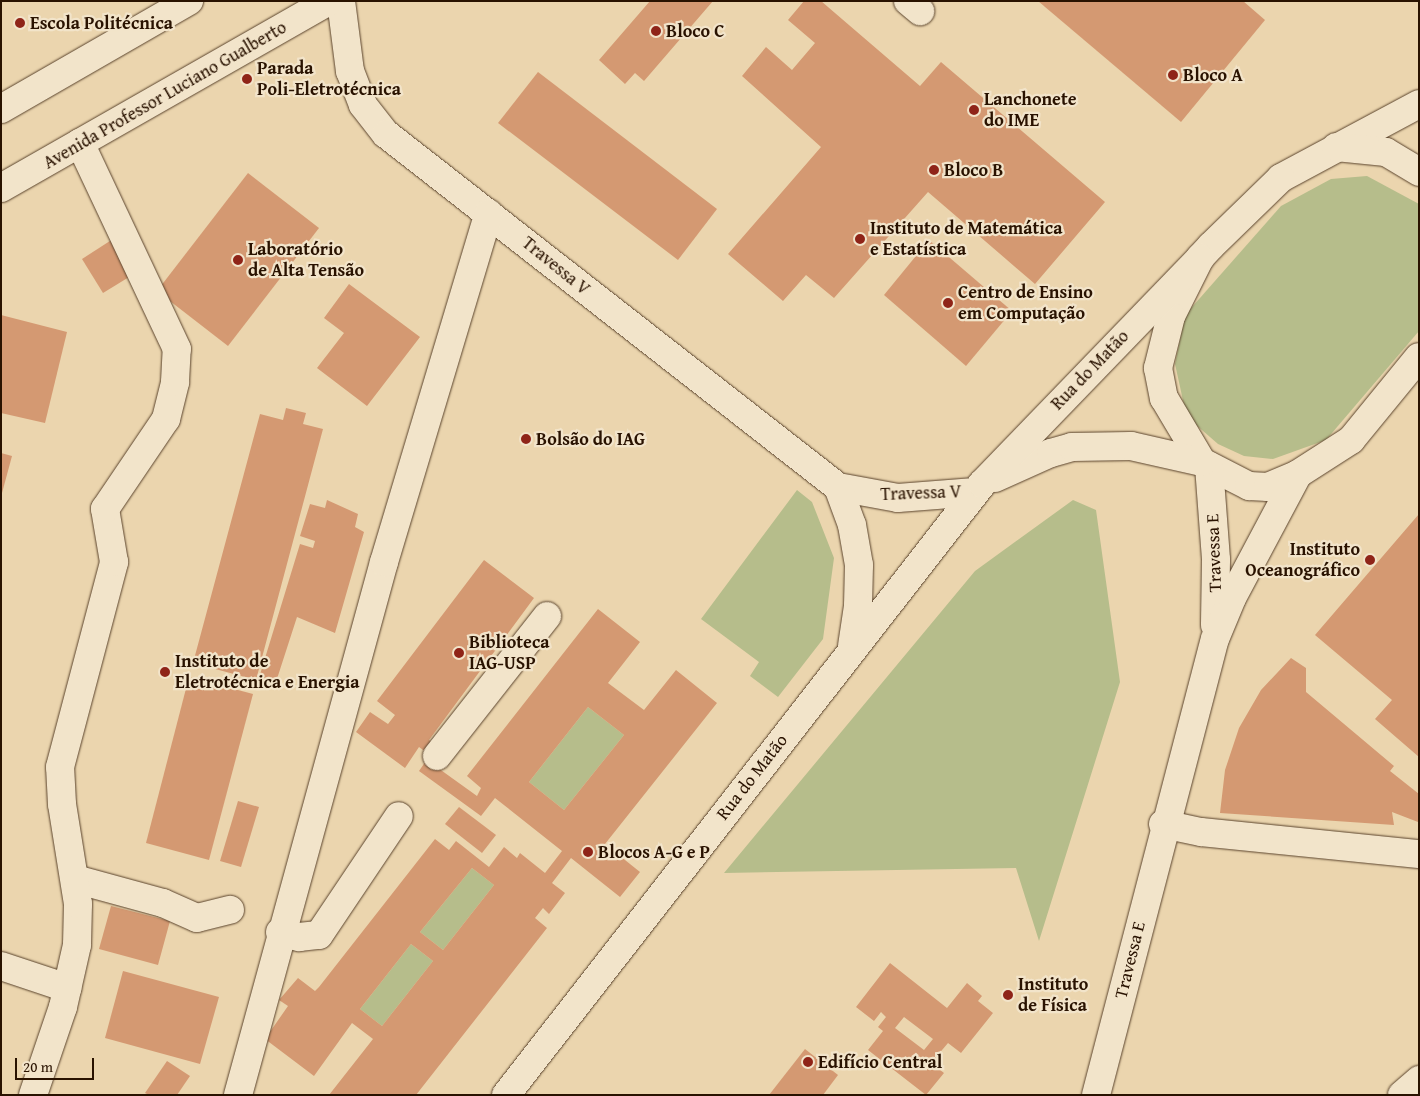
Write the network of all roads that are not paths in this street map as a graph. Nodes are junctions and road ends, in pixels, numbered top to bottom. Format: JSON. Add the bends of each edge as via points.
{"nodes":[{"id":1,"x":189,"y":1,"type":"edge"},
{"id":2,"x":328,"y":1,"type":"edge"},
{"id":3,"x":341,"y":1,"type":"edge"},
{"id":4,"x":1419,"y":104,"type":"edge"},
{"id":5,"x":1,"y":109,"type":"edge"},
{"id":6,"x":80,"y":143,"type":"junction"},
{"id":7,"x":1336,"y":147,"type":"junction"},
{"id":8,"x":1418,"y":171,"type":"edge"},
{"id":9,"x":1,"y":188,"type":"edge"},
{"id":10,"x":489,"y":213,"type":"junction"},
{"id":11,"x":1200,"y":258,"type":"junction"},
{"id":12,"x":1419,"y":357,"type":"edge"},
{"id":13,"x":1206,"y":464,"type":"junction"},
{"id":14,"x":1298,"y":474,"type":"junction"},
{"id":15,"x":838,"y":486,"type":"junction"},
{"id":16,"x":979,"y":488,"type":"junction"},
{"id":17,"x":547,"y":616,"type":"dead end"},
{"id":18,"x":1215,"y":639,"type":"junction"},
{"id":19,"x":851,"y":650,"type":"junction"},
{"id":20,"x":437,"y":756,"type":"dead end"},
{"id":21,"x":399,"y":816,"type":"dead end"},
{"id":22,"x":1164,"y":824,"type":"junction"},
{"id":23,"x":1419,"y":854,"type":"edge"},
{"id":24,"x":75,"y":879,"type":"junction"},
{"id":25,"x":230,"y":910,"type":"dead end"},
{"id":26,"x":280,"y":932,"type":"junction"},
{"id":27,"x":1,"y":966,"type":"edge"},
{"id":28,"x":67,"y":988,"type":"junction"},
{"id":29,"x":1419,"y":1080,"type":"edge"},
{"id":30,"x":33,"y":1095,"type":"edge"},
{"id":31,"x":238,"y":1095,"type":"edge"},
{"id":32,"x":506,"y":1095,"type":"edge"},
{"id":33,"x":1096,"y":1095,"type":"edge"},
{"id":34,"x":1402,"y":1095,"type":"edge"}],
"edges":[{"from":1,"to":5,"type":"street"},
{"from":2,"to":6,"type":"street","name":"Avenida Professor Luciano Gualberto"},
{"from":3,"to":10,"type":"street","name":"Travessa V","via":[[350,71],[363,105],[386,134]]},
{"from":4,"to":7,"type":"street","name":"Rua do Matão"},
{"from":6,"to":9,"type":"street","name":"Avenida Professor Luciano Gualberto"},
{"from":6,"to":24,"type":"street","via":[[177,349],[175,382],[166,419],[106,509],[114,562],[60,767],[62,804]]},
{"from":7,"to":8,"type":"street","via":[[1386,152]]},
{"from":7,"to":11,"type":"street","name":"Rua do Matão","via":[[1281,178]]},
{"from":10,"to":15,"type":"street","name":"Travessa V"},
{"from":10,"to":26,"type":"street","via":[[384,562]]},
{"from":11,"to":13,"type":"street","via":[[1171,316],[1158,368],[1164,398]]},
{"from":11,"to":16,"type":"street","name":"Rua do Matão"},
{"from":12,"to":14,"type":"street","name":"Rua do Matão","via":[[1351,440]]},
{"from":13,"to":14,"type":"street","name":"Rua do Matão","via":[[1248,486],[1268,487]]},
{"from":13,"to":16,"type":"street","name":"Rua do Matão","via":[[1131,446],[1072,448],[1051,453]]},
{"from":13,"to":18,"type":"street","name":"Travessa E","via":[[1216,560]]},
{"from":14,"to":18,"type":"street","name":"Travessa E","via":[[1232,598]]},
{"from":15,"to":16,"type":"street","name":"Travessa V","via":[[898,498]]},
{"from":15,"to":19,"type":"street","via":[[852,525],[859,565],[858,606]]},
{"from":16,"to":19,"type":"street","name":"Rua do Matão"},
{"from":17,"to":20,"type":"street"},
{"from":18,"to":22,"type":"street","name":"Travessa E"},
{"from":19,"to":32,"type":"street","name":"Rua do Matão"},
{"from":21,"to":26,"type":"street","via":[[319,934],[299,937]]},
{"from":22,"to":23,"type":"street","via":[[1201,832]]},
{"from":22,"to":33,"type":"street","name":"Travessa E"},
{"from":24,"to":25,"type":"street","via":[[163,903],[196,918]]},
{"from":24,"to":28,"type":"street","via":[[77,945]]},
{"from":26,"to":31,"type":"street"},
{"from":27,"to":28,"type":"street"},
{"from":28,"to":30,"type":"street"},
{"from":29,"to":34,"type":"street"}]}
